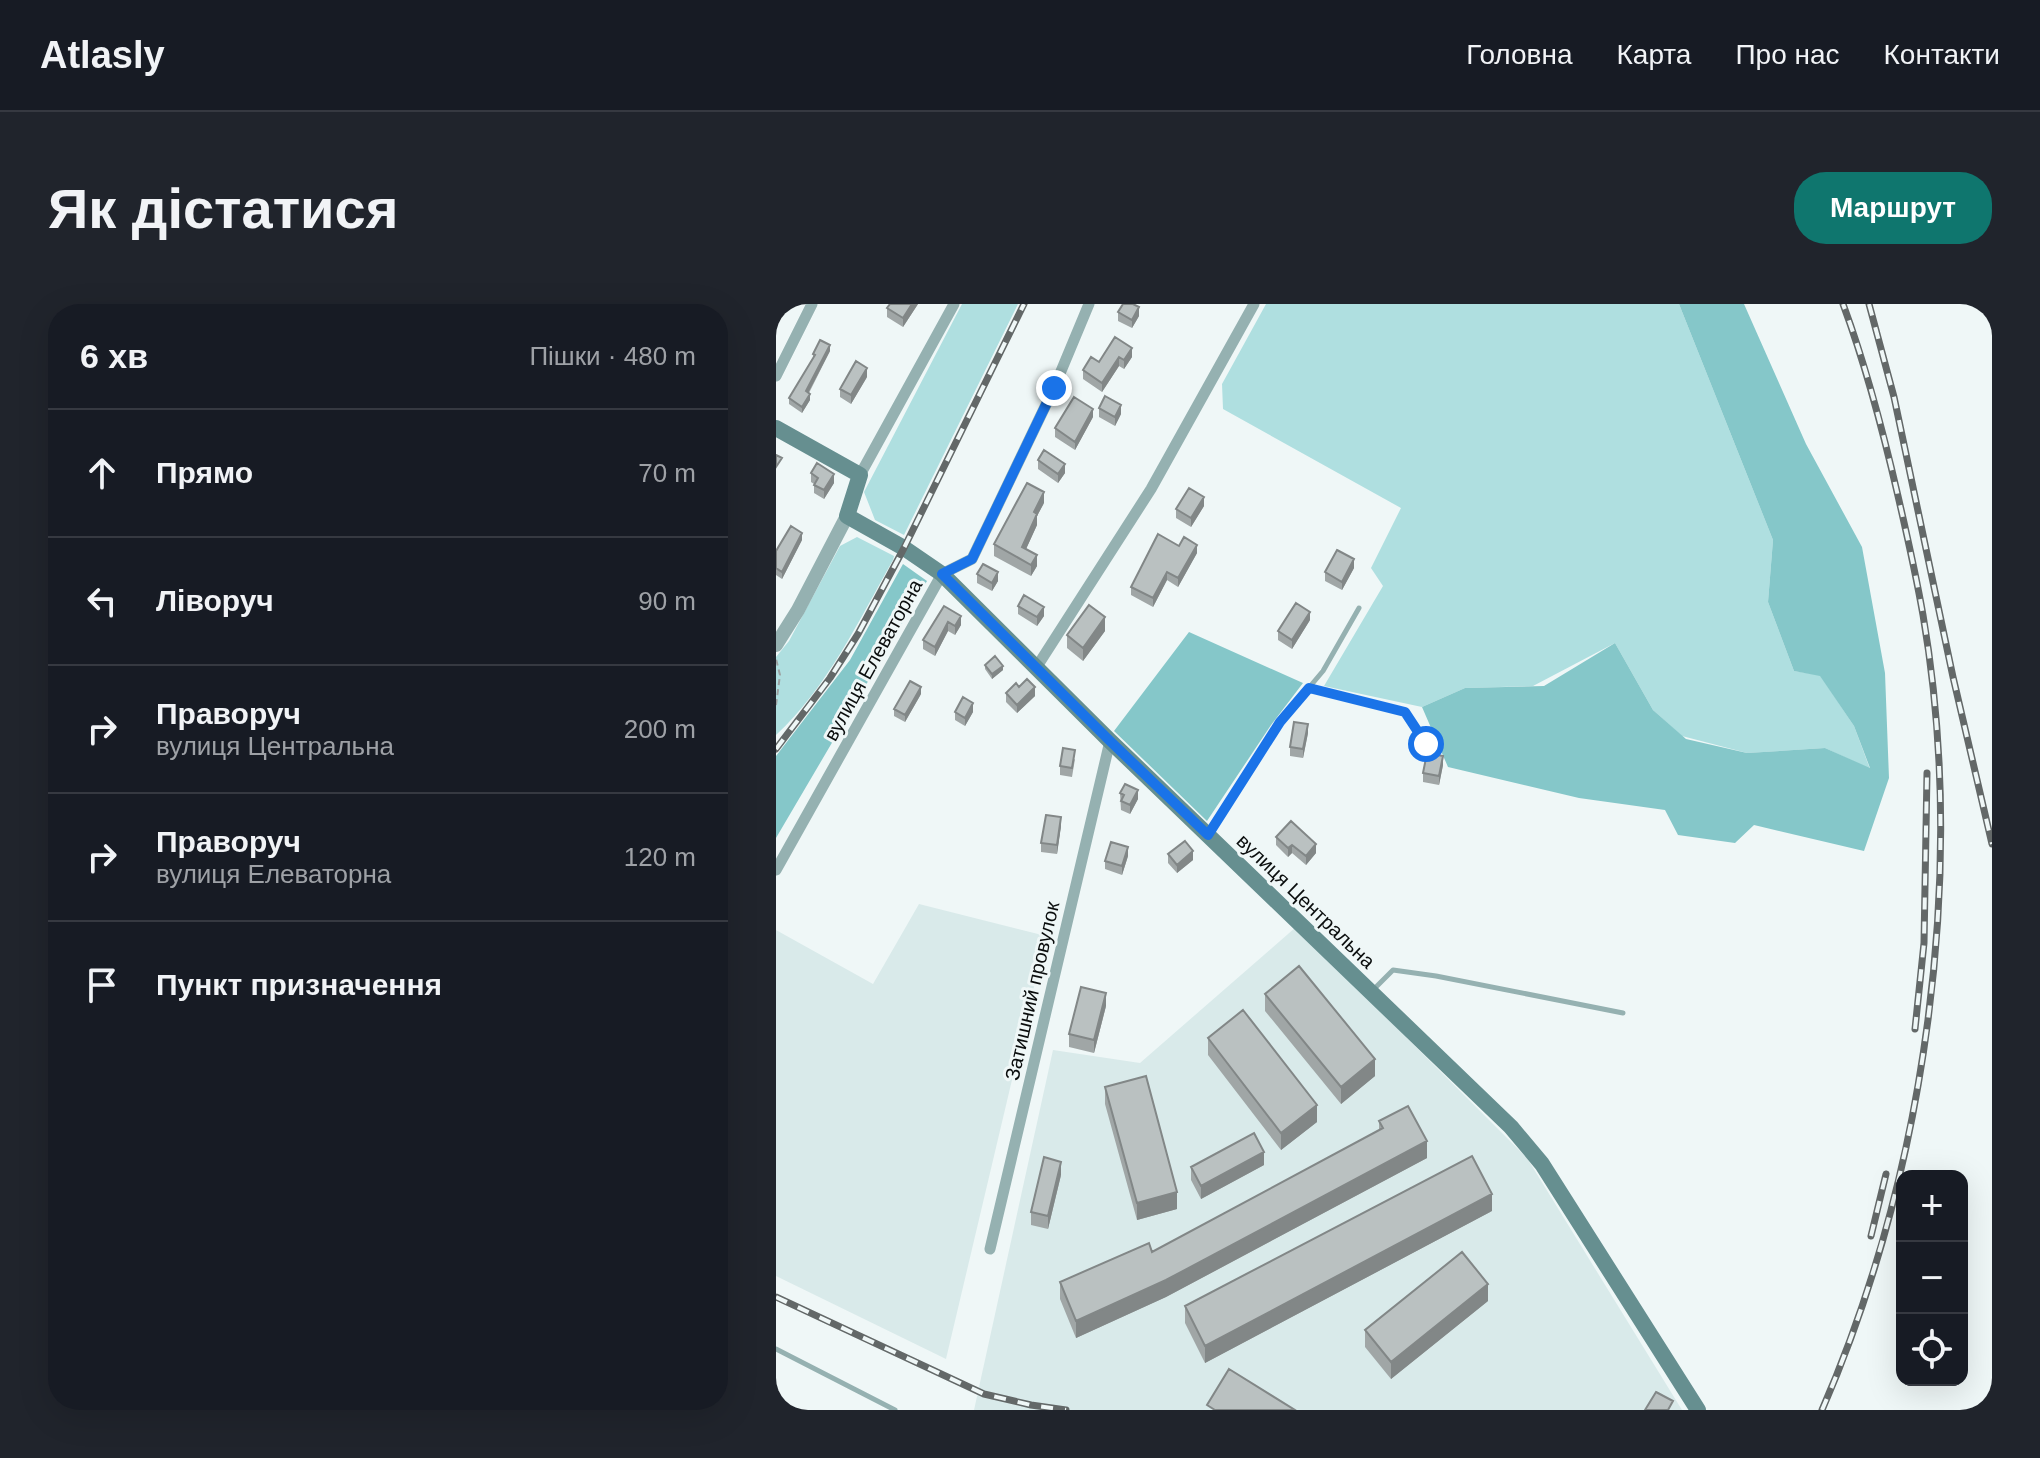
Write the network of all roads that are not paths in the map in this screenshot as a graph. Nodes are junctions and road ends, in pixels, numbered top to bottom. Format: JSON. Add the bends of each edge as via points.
{"nodes":[{"id":1,"x":812,"y":304,"type":"edge"},
{"id":2,"x":954,"y":304,"type":"edge"},
{"id":3,"x":1089,"y":304,"type":"edge"},
{"id":4,"x":1254,"y":304,"type":"edge"},
{"id":5,"x":776,"y":376,"type":"edge"},
{"id":6,"x":776,"y":428,"type":"edge"},
{"id":7,"x":860,"y":475,"type":"junction"},
{"id":8,"x":847,"y":516,"type":"junction"},
{"id":9,"x":942,"y":574,"type":"junction"},
{"id":10,"x":1359,"y":608,"type":"dead end"},
{"id":11,"x":776,"y":645,"type":"edge"},
{"id":12,"x":1036,"y":668,"type":"junction"},
{"id":13,"x":1309,"y":688,"type":"junction"},
{"id":14,"x":1110,"y":741,"type":"junction"},
{"id":15,"x":1426,"y":744,"type":"dead end"},
{"id":16,"x":1208,"y":835,"type":"junction"},
{"id":17,"x":776,"y":870,"type":"edge"},
{"id":18,"x":1371,"y":992,"type":"junction"},
{"id":19,"x":1623,"y":1013,"type":"dead end"},
{"id":20,"x":990,"y":1249,"type":"dead end"},
{"id":21,"x":776,"y":1349,"type":"edge"},
{"id":22,"x":895,"y":1410,"type":"edge"},
{"id":23,"x":1698,"y":1410,"type":"edge"}],
"edges":[{"from":1,"to":5,"type":"street"},
{"from":2,"to":7,"type":"street"},
{"from":3,"to":9,"type":"street","name":"вулиця Елеваторна","via":[[972,559]]},
{"from":4,"to":12,"type":"street","via":[[1151,489]]},
{"from":6,"to":7,"type":"main road"},
{"from":7,"to":8,"type":"main road"},
{"from":8,"to":9,"type":"main road","name":"вулиця Центральна"},
{"from":8,"to":11,"type":"street"},
{"from":9,"to":12,"type":"main road","name":"вулиця Центральна"},
{"from":9,"to":17,"type":"street","name":"вулиця Елеваторна"},
{"from":10,"to":13,"type":"lane"},
{"from":12,"to":14,"type":"main road","name":"вулиця Центральна"},
{"from":13,"to":15,"type":"lane","via":[[1405,712]]},
{"from":13,"to":16,"type":"lane","via":[[1280,722]]},
{"from":14,"to":16,"type":"main road","name":"вулиця Центральна"},
{"from":14,"to":20,"type":"street","name":"Затишний провулок"},
{"from":16,"to":18,"type":"main road","name":"вулиця Центральна"},
{"from":18,"to":19,"type":"lane","via":[[1393,970]]},
{"from":18,"to":23,"type":"main road","name":"вулиця Центральна","via":[[1511,1127],[1542,1164]]},
{"from":21,"to":22,"type":"lane"}]}
